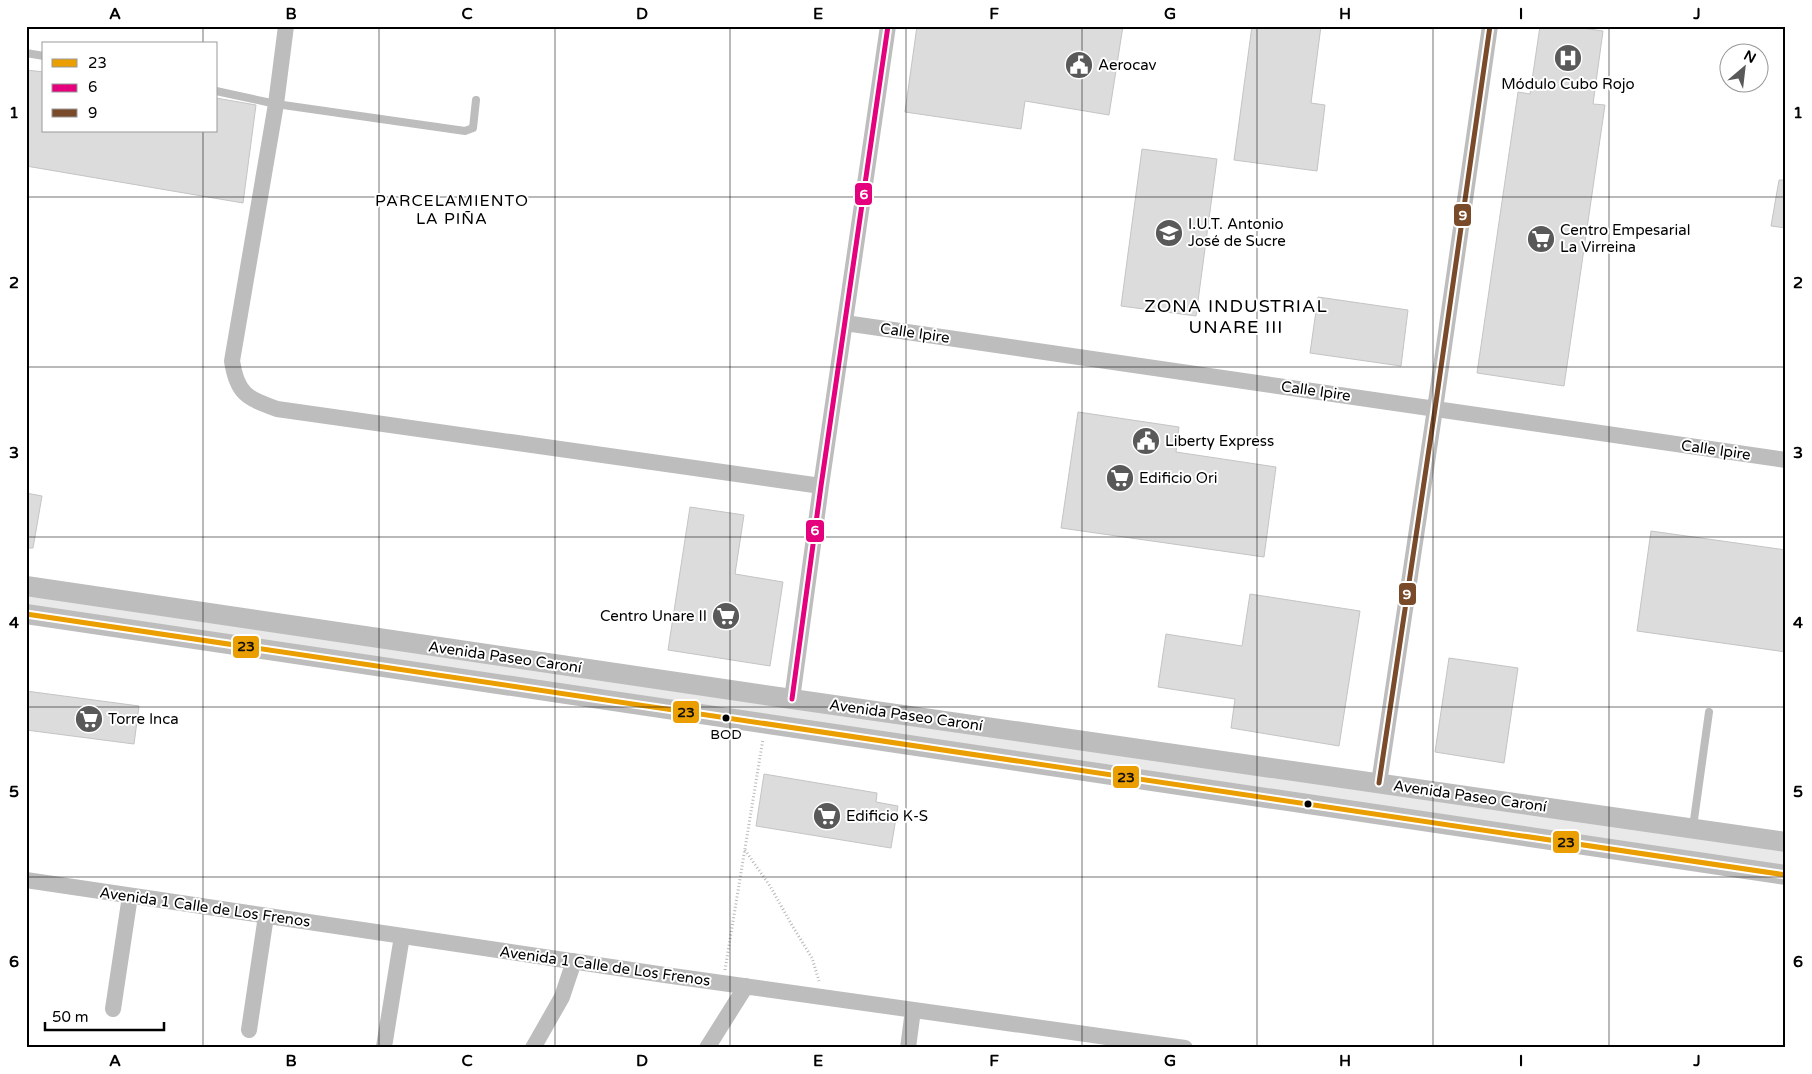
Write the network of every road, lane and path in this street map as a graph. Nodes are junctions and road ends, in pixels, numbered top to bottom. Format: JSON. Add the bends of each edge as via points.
{"nodes":[{"id":1,"x":286,"y":26,"type":"edge"},
{"id":2,"x":888,"y":26,"type":"edge"},
{"id":3,"x":1490,"y":26,"type":"edge"},
{"id":4,"x":26,"y":53,"type":"edge"},
{"id":5,"x":42,"y":56,"type":"edge"},
{"id":6,"x":218,"y":92,"type":"edge"},
{"id":7,"x":476,"y":100,"type":"dead end"},
{"id":8,"x":276,"y":104,"type":"junction"},
{"id":9,"x":845,"y":323,"type":"junction"},
{"id":10,"x":1435,"y":409,"type":"junction"},
{"id":11,"x":1786,"y":460,"type":"edge"},
{"id":12,"x":821,"y":486,"type":"junction"},
{"id":13,"x":26,"y":586,"type":"edge"},
{"id":14,"x":26,"y":614,"type":"edge"},
{"id":15,"x":792,"y":699,"type":"junction"},
{"id":16,"x":1709,"y":712,"type":"dead end"},
{"id":17,"x":766,"y":724,"type":"junction"},
{"id":18,"x":1379,"y":783,"type":"junction"},
{"id":19,"x":1693,"y":829,"type":"junction"},
{"id":20,"x":1786,"y":842,"type":"edge"},
{"id":21,"x":745,"y":850,"type":"junction"},
{"id":22,"x":1786,"y":875,"type":"edge"},
{"id":23,"x":26,"y":880,"type":"edge"},
{"id":24,"x":130,"y":896,"type":"junction"},
{"id":25,"x":266,"y":916,"type":"junction"},
{"id":26,"x":402,"y":936,"type":"junction"},
{"id":27,"x":574,"y":961,"type":"junction"},
{"id":28,"x":723,"y":983,"type":"junction"},
{"id":29,"x":746,"y":986,"type":"junction"},
{"id":30,"x":822,"y":997,"type":"junction"},
{"id":31,"x":113,"y":1009,"type":"dead end"},
{"id":32,"x":913,"y":1010,"type":"junction"},
{"id":33,"x":249,"y":1030,"type":"dead end"},
{"id":34,"x":384,"y":1047,"type":"edge"},
{"id":35,"x":533,"y":1048,"type":"edge"},
{"id":36,"x":707,"y":1048,"type":"edge"},
{"id":37,"x":908,"y":1048,"type":"edge"},
{"id":38,"x":1185,"y":1048,"type":"edge"}],
"edges":[{"from":1,"to":8,"type":"street"},
{"from":2,"to":9,"type":"street"},
{"from":3,"to":10,"type":"street"},
{"from":4,"to":5,"type":"lane"},
{"from":6,"to":8,"type":"lane"},
{"from":7,"to":8,"type":"lane","via":[[472,128],[465,130]]},
{"from":8,"to":12,"type":"street","via":[[232,361],[234,377],[242,392],[276,409]]},
{"from":9,"to":10,"type":"street","name":"Calle Ipire"},
{"from":9,"to":12,"type":"street"},
{"from":10,"to":11,"type":"street","name":"Calle Ipire"},
{"from":10,"to":18,"type":"street"},
{"from":12,"to":15,"type":"street"},
{"from":13,"to":15,"type":"street","name":"Avenida Paseo Caroní"},
{"from":14,"to":17,"type":"street","name":"Avenida Paseo Caroní"},
{"from":15,"to":18,"type":"street","name":"Avenida Paseo Caroní"},
{"from":16,"to":19,"type":"lane"},
{"from":17,"to":21,"type":"path"},
{"from":17,"to":22,"type":"street","name":"Avenida Paseo Caroní"},
{"from":18,"to":19,"type":"street","name":"Avenida Paseo Caroní"},
{"from":19,"to":20,"type":"street","name":"Avenida Paseo Caroní"},
{"from":21,"to":28,"type":"path"},
{"from":21,"to":30,"type":"path","via":[[812,958]]},
{"from":23,"to":24,"type":"street","name":"Avenida 1 Calle de Los Frenos"},
{"from":24,"to":25,"type":"street","name":"Avenida 1 Calle de Los Frenos"},
{"from":24,"to":31,"type":"street"},
{"from":25,"to":26,"type":"street","name":"Avenida 1 Calle de Los Frenos"},
{"from":25,"to":33,"type":"street"},
{"from":26,"to":27,"type":"street","name":"Avenida 1 Calle de Los Frenos"},
{"from":26,"to":34,"type":"street"},
{"from":27,"to":28,"type":"street","name":"Avenida 1 Calle de Los Frenos"},
{"from":27,"to":35,"type":"street","via":[[562,997]]},
{"from":28,"to":29,"type":"street","name":"Avenida 1 Calle de Los Frenos"},
{"from":29,"to":30,"type":"street","name":"Avenida 1 Calle de Los Frenos"},
{"from":29,"to":36,"type":"street"},
{"from":30,"to":32,"type":"street","name":"Avenida 1 Calle de Los Frenos"},
{"from":32,"to":37,"type":"street"},
{"from":32,"to":38,"type":"street","name":"Avenida 1 Calle de Los Frenos"}]}
